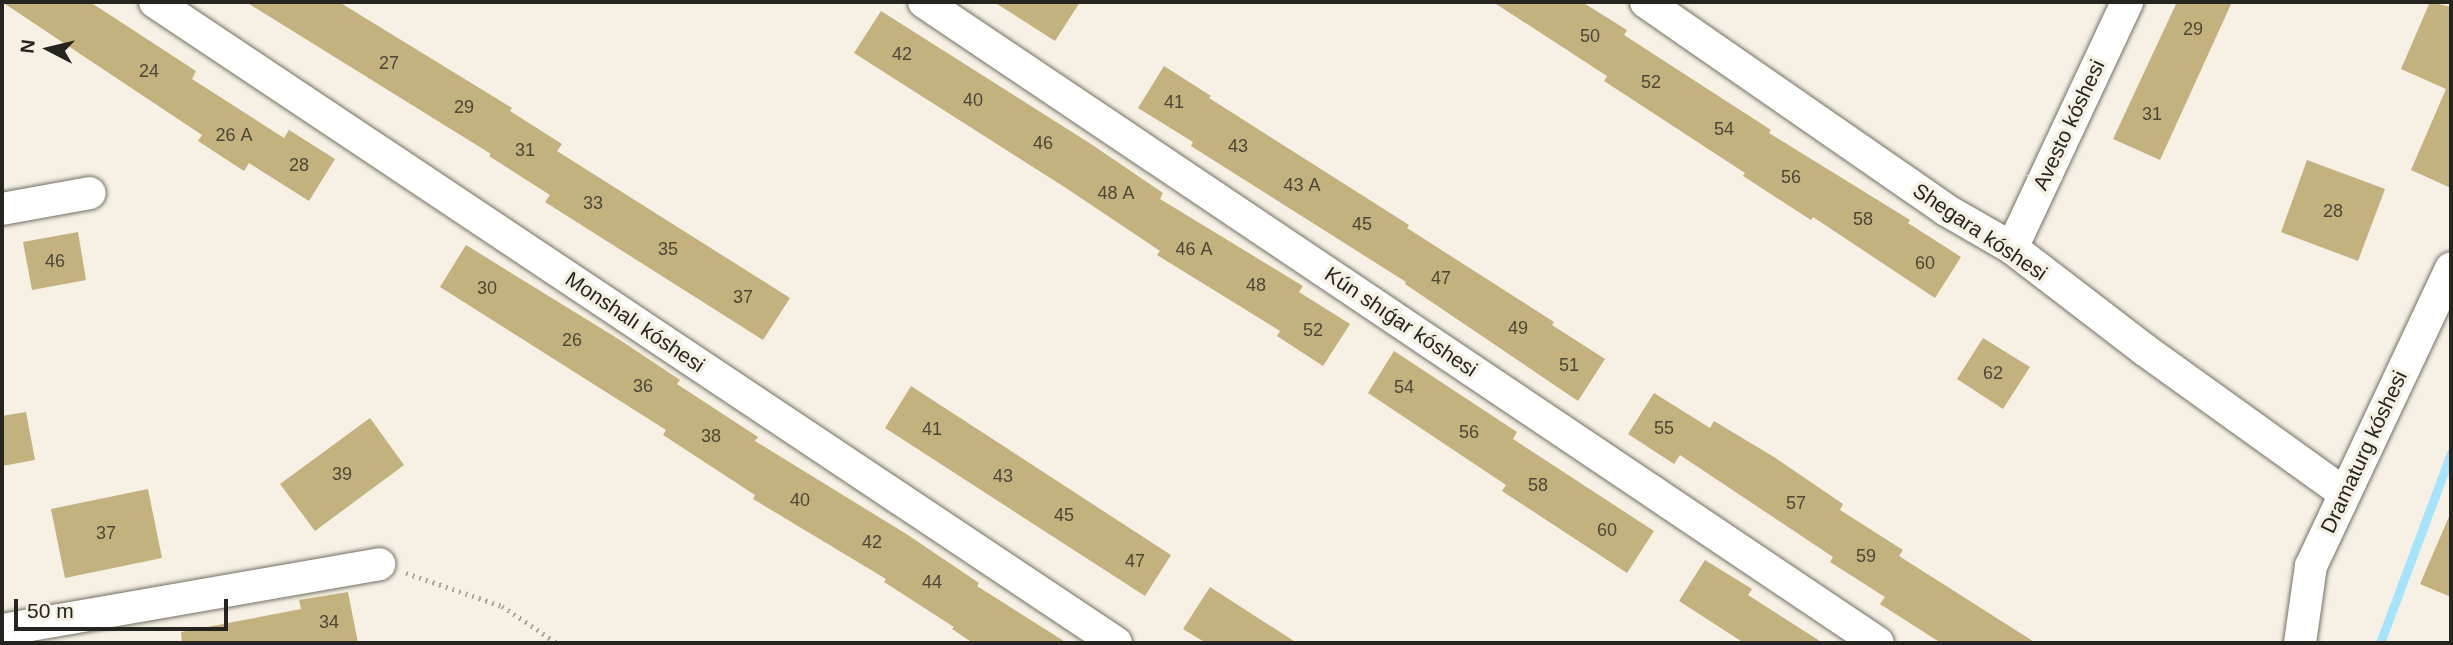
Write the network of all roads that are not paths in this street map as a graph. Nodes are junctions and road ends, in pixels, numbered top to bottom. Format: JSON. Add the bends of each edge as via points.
{"nodes":[{"id":1,"x":155,"y":2,"type":"edge"},
{"id":2,"x":924,"y":2,"type":"edge"},
{"id":3,"x":1646,"y":2,"type":"edge"},
{"id":4,"x":2127,"y":2,"type":"edge"},
{"id":5,"x":89,"y":193,"type":"dead end"},
{"id":6,"x":2,"y":209,"type":"edge"},
{"id":7,"x":2012,"y":248,"type":"junction"},
{"id":8,"x":2451,"y":268,"type":"edge"},
{"id":9,"x":2344,"y":493,"type":"junction"},
{"id":10,"x":379,"y":564,"type":"road end"},
{"id":11,"x":2,"y":631,"type":"edge"},
{"id":12,"x":1116,"y":643,"type":"edge"},
{"id":13,"x":1878,"y":643,"type":"edge"},
{"id":14,"x":2300,"y":643,"type":"edge"}],
"edges":[{"from":1,"to":12,"type":"street","name":"Monshalı kóshesi"},
{"from":2,"to":13,"type":"street","name":"Kún shıǵar kóshesi"},
{"from":3,"to":7,"type":"street","name":"Shegara kóshesi","via":[[1946,210]]},
{"from":4,"to":7,"type":"street","name":"Avesto kóshesi"},
{"from":5,"to":6,"type":"street"},
{"from":7,"to":9,"type":"street","name":"Shegara kóshesi","via":[[2166,366]]},
{"from":8,"to":9,"type":"street","name":"Dramaturg kóshesi"},
{"from":9,"to":14,"type":"street","name":"Dramaturg kóshesi","via":[[2311,566]]},
{"from":10,"to":11,"type":"street"}]}
